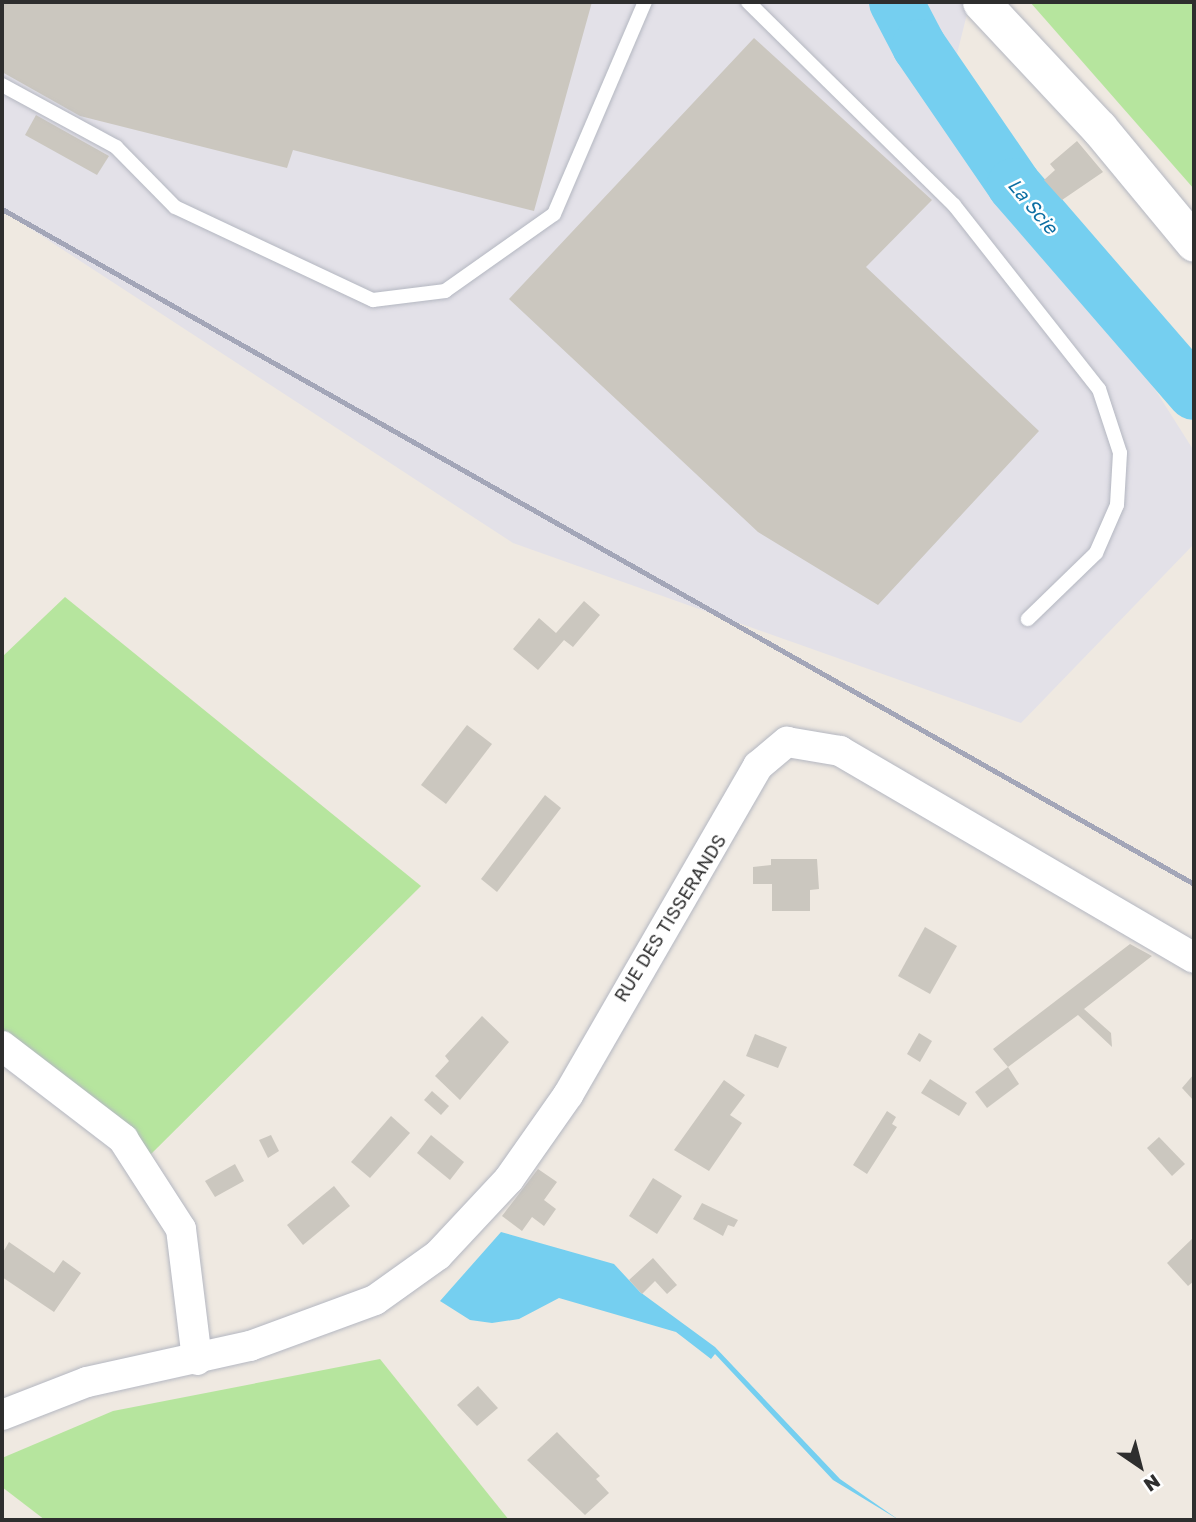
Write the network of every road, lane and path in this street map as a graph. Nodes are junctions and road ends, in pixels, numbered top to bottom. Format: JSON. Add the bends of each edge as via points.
{"nodes":[{"id":1,"x":645,"y":2,"type":"edge"},
{"id":2,"x":748,"y":2,"type":"edge"},
{"id":3,"x":981,"y":2,"type":"edge"},
{"id":4,"x":2,"y":85,"type":"edge"},
{"id":5,"x":1194,"y":243,"type":"edge"},
{"id":6,"x":1028,"y":618,"type":"dead end"},
{"id":7,"x":1194,"y":958,"type":"edge"},
{"id":8,"x":2,"y":1046,"type":"edge"},
{"id":9,"x":197,"y":1360,"type":"junction"},
{"id":10,"x":2,"y":1415,"type":"edge"}],
"edges":[{"from":1,"to":4,"type":"lane","via":[[554,214],[445,291],[373,300],[175,207],[116,147]]},
{"from":2,"to":6,"type":"lane","via":[[954,205],[1099,389],[1120,453],[1117,505],[1097,553]]},
{"from":3,"to":5,"type":"street","via":[[1099,128]]},
{"from":7,"to":9,"type":"street","name":"RUE DES TISSERANDS","via":[[840,751],[787,742],[758,766],[568,1095],[509,1179],[438,1255],[375,1300]]},
{"from":8,"to":9,"type":"street","via":[[123,1139],[181,1229]]},
{"from":9,"to":10,"type":"street","name":"RUE DES TISSERANDS","via":[[87,1382]]}]}
